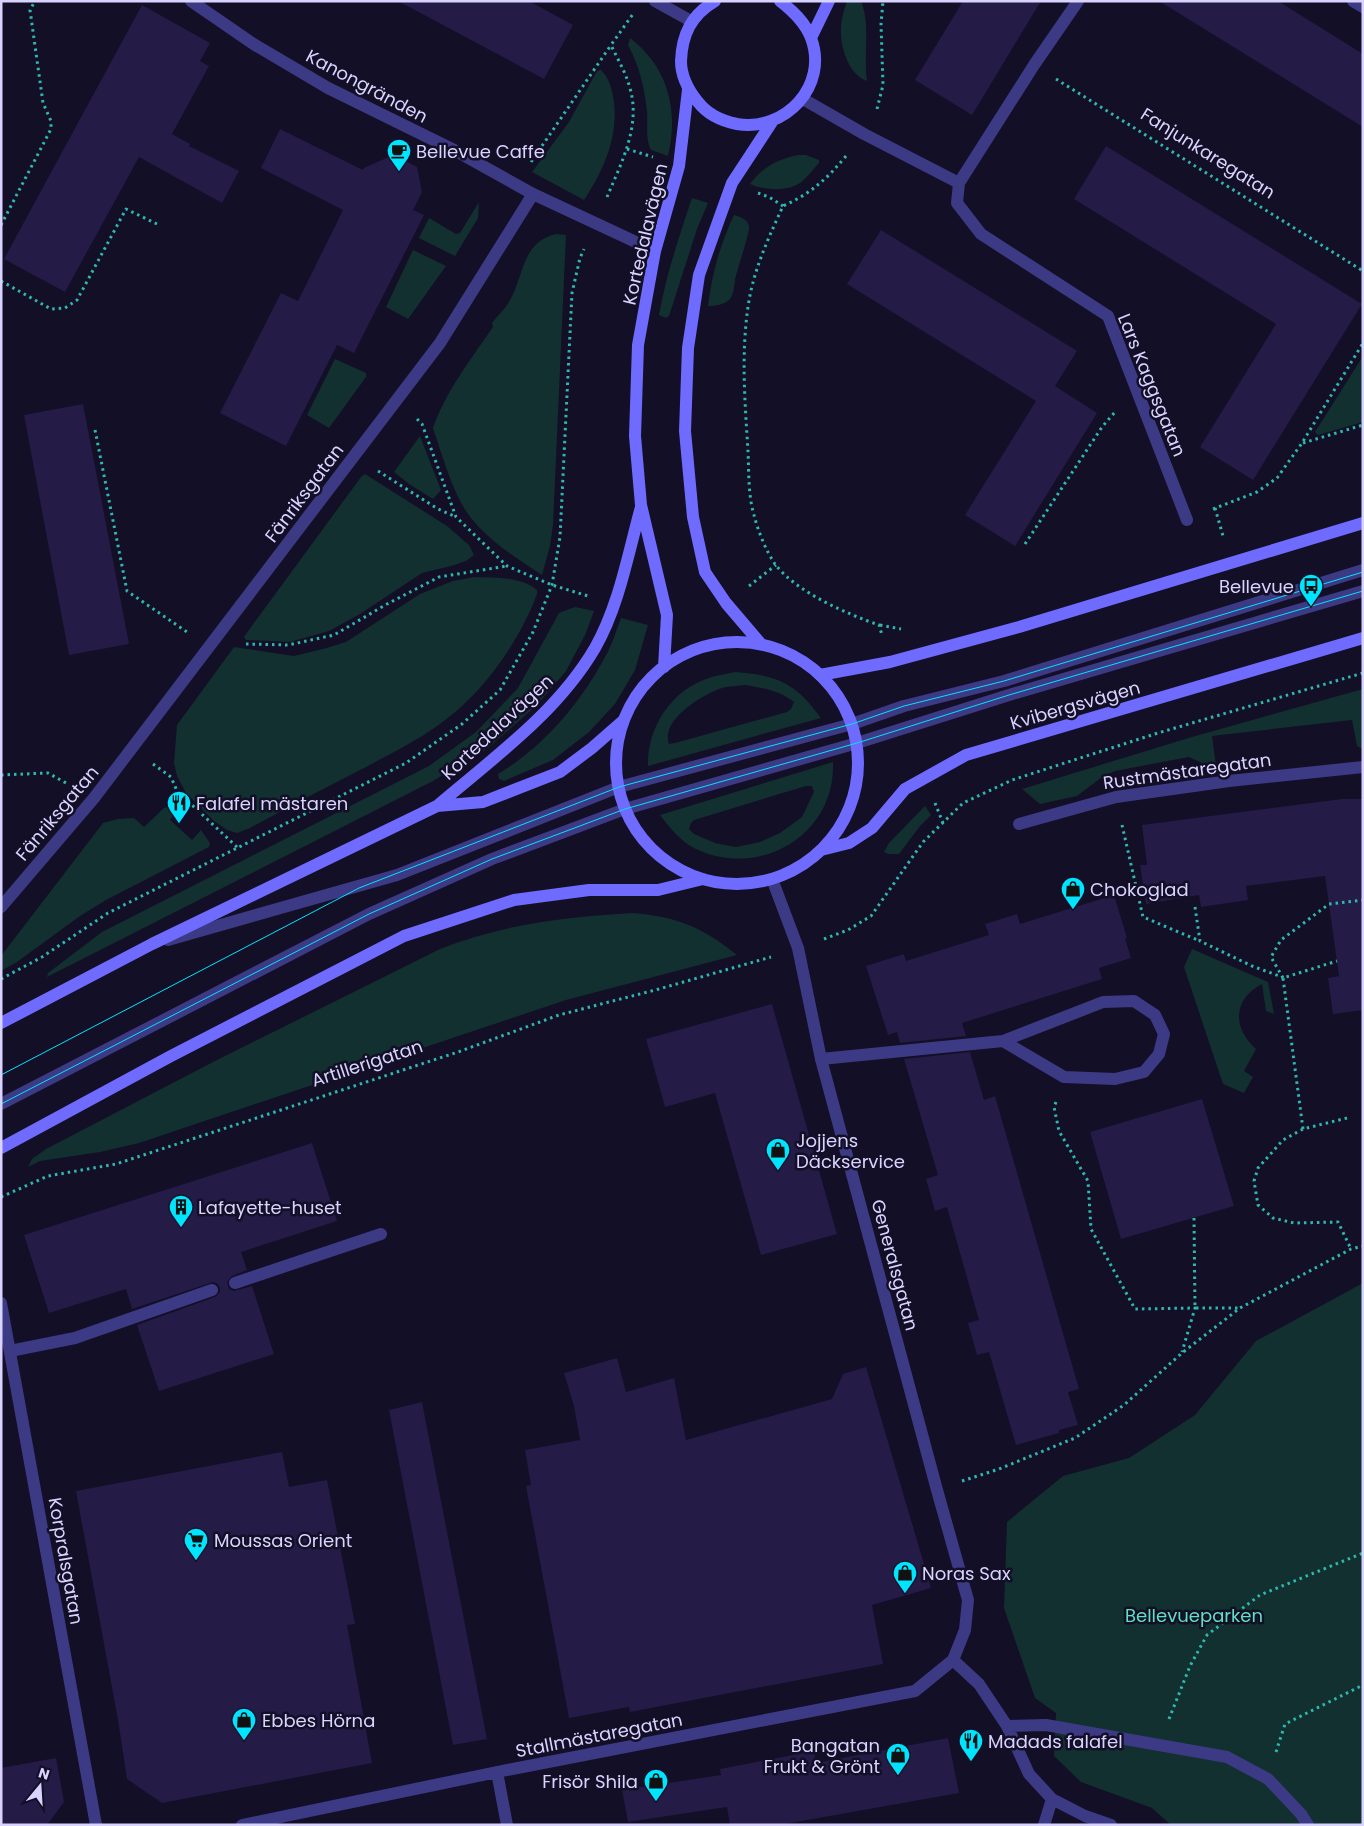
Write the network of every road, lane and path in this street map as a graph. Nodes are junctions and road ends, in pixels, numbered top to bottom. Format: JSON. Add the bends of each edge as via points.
{"nodes":[{"id":1,"x":35,"y":1,"type":"edge"},
{"id":2,"x":190,"y":1,"type":"edge"},
{"id":3,"x":654,"y":1,"type":"edge"},
{"id":4,"x":715,"y":1,"type":"edge"},
{"id":5,"x":780,"y":1,"type":"edge"},
{"id":6,"x":828,"y":1,"type":"edge"},
{"id":7,"x":883,"y":1,"type":"edge"},
{"id":8,"x":1078,"y":1,"type":"edge"},
{"id":9,"x":1353,"y":1,"type":"edge"},
{"id":10,"x":1363,"y":7,"type":"edge"},
{"id":11,"x":636,"y":9,"type":"dead end"},
{"id":12,"x":691,"y":22,"type":"junction"},
{"id":13,"x":811,"y":38,"type":"junction"},
{"id":14,"x":611,"y":46,"type":"junction"},
{"id":15,"x":1034,"y":65,"type":"junction"},
{"id":16,"x":688,"y":90,"type":"junction"},
{"id":17,"x":803,"y":98,"type":"junction"},
{"id":18,"x":772,"y":122,"type":"junction"},
{"id":19,"x":864,"y":134,"type":"junction"},
{"id":20,"x":959,"y":183,"type":"junction"},
{"id":21,"x":516,"y":185,"type":"junction"},
{"id":22,"x":533,"y":194,"type":"junction"},
{"id":23,"x":157,"y":224,"type":"dead end"},
{"id":24,"x":1,"y":225,"type":"edge"},
{"id":25,"x":596,"y":225,"type":"junction"},
{"id":26,"x":655,"y":251,"type":"junction"},
{"id":27,"x":1363,"y":271,"type":"edge"},
{"id":28,"x":1,"y":281,"type":"edge"},
{"id":29,"x":1363,"y":343,"type":"edge"},
{"id":30,"x":1135,"y":386,"type":"junction"},
{"id":31,"x":396,"y":400,"type":"junction"},
{"id":32,"x":1363,"y":425,"type":"edge"},
{"id":33,"x":95,"y":430,"type":"dead end"},
{"id":34,"x":1302,"y":443,"type":"junction"},
{"id":35,"x":354,"y":456,"type":"junction"},
{"id":36,"x":641,"y":505,"type":"junction"},
{"id":37,"x":1215,"y":508,"type":"junction"},
{"id":38,"x":456,"y":517,"type":"junction"},
{"id":39,"x":1187,"y":520,"type":"joint"},
{"id":40,"x":1363,"y":523,"type":"edge"},
{"id":41,"x":1224,"y":539,"type":"dead end"},
{"id":42,"x":1025,"y":544,"type":"dead end"},
{"id":43,"x":507,"y":566,"type":"junction"},
{"id":44,"x":1363,"y":570,"type":"edge"},
{"id":45,"x":552,"y":585,"type":"junction"},
{"id":46,"x":1363,"y":591,"type":"edge"},
{"id":47,"x":219,"y":634,"type":"junction"},
{"id":48,"x":1363,"y":638,"type":"edge"},
{"id":49,"x":761,"y":644,"type":"junction"},
{"id":50,"x":890,"y":662,"type":"junction"},
{"id":51,"x":664,"y":667,"type":"junction"},
{"id":52,"x":1363,"y":673,"type":"edge"},
{"id":53,"x":820,"y":675,"type":"junction"},
{"id":54,"x":624,"y":720,"type":"junction"},
{"id":55,"x":852,"y":724,"type":"junction"},
{"id":56,"x":857,"y":743,"type":"junction"},
{"id":57,"x":132,"y":749,"type":"junction"},
{"id":58,"x":1363,"y":767,"type":"edge"},
{"id":59,"x":1,"y":775,"type":"edge"},
{"id":60,"x":925,"y":779,"type":"junction"},
{"id":61,"x":66,"y":783,"type":"dead end"},
{"id":62,"x":619,"y":787,"type":"junction"},
{"id":63,"x":1116,"y":796,"type":"junction"},
{"id":64,"x":437,"y":806,"type":"junction"},
{"id":65,"x":625,"y":809,"type":"junction"},
{"id":66,"x":943,"y":823,"type":"junction"},
{"id":67,"x":1019,"y":824,"type":"dead end"},
{"id":68,"x":237,"y":847,"type":"junction"},
{"id":69,"x":821,"y":850,"type":"junction"},
{"id":70,"x":703,"y":879,"type":"junction"},
{"id":71,"x":772,"y":879,"type":"junction"},
{"id":72,"x":1363,"y":900,"type":"edge"},
{"id":73,"x":1,"y":907,"type":"edge"},
{"id":74,"x":1196,"y":907,"type":"dead end"},
{"id":75,"x":848,"y":930,"type":"dead end"},
{"id":76,"x":1200,"y":941,"type":"junction"},
{"id":77,"x":152,"y":944,"type":"junction"},
{"id":78,"x":1337,"y":961,"type":"dead end"},
{"id":79,"x":745,"y":965,"type":"dead end"},
{"id":80,"x":1283,"y":978,"type":"junction"},
{"id":81,"x":1,"y":980,"type":"edge"},
{"id":82,"x":1,"y":1023,"type":"edge"},
{"id":83,"x":1003,"y":1041,"type":"junction"},
{"id":84,"x":822,"y":1059,"type":"junction"},
{"id":85,"x":1064,"y":1077,"type":"junction"},
{"id":86,"x":1,"y":1104,"type":"edge"},
{"id":87,"x":1347,"y":1118,"type":"dead end"},
{"id":88,"x":1303,"y":1129,"type":"junction"},
{"id":89,"x":1,"y":1148,"type":"edge"},
{"id":90,"x":1,"y":1197,"type":"edge"},
{"id":91,"x":1194,"y":1218,"type":"dead end"},
{"id":92,"x":381,"y":1234,"type":"dead end"},
{"id":93,"x":1363,"y":1246,"type":"edge"},
{"id":94,"x":1351,"y":1249,"type":"junction"},
{"id":95,"x":235,"y":1283,"type":"dead end"},
{"id":96,"x":212,"y":1290,"type":"dead end"},
{"id":97,"x":1,"y":1303,"type":"edge"},
{"id":98,"x":1195,"y":1308,"type":"junction"},
{"id":99,"x":1240,"y":1308,"type":"junction"},
{"id":100,"x":10,"y":1351,"type":"junction"},
{"id":101,"x":1182,"y":1353,"type":"junction"},
{"id":102,"x":937,"y":1490,"type":"junction"},
{"id":103,"x":1363,"y":1553,"type":"edge"},
{"id":104,"x":953,"y":1660,"type":"junction"},
{"id":105,"x":1363,"y":1685,"type":"edge"},
{"id":106,"x":1007,"y":1726,"type":"junction"},
{"id":107,"x":1158,"y":1744,"type":"junction"},
{"id":108,"x":497,"y":1772,"type":"junction"},
{"id":109,"x":1268,"y":1779,"type":"junction"},
{"id":110,"x":1052,"y":1799,"type":"junction"},
{"id":111,"x":96,"y":1825,"type":"edge"},
{"id":112,"x":242,"y":1825,"type":"edge"},
{"id":113,"x":507,"y":1825,"type":"edge"},
{"id":114,"x":1044,"y":1825,"type":"edge"},
{"id":115,"x":1112,"y":1825,"type":"edge"},
{"id":116,"x":1308,"y":1825,"type":"edge"}],
"edges":[{"from":1,"to":24,"type":"path","via":[[30,10],[42,103],[51,121],[51,129]]},
{"from":2,"to":21,"type":"street","name":"Kanongränden","via":[[255,45],[328,88],[454,150]]},
{"from":3,"to":12,"type":"street"},
{"from":4,"to":12,"type":"main road","name":"Kortedalavägen"},
{"from":5,"to":13,"type":"main road","name":"Kortedalavägen","via":[[797,13]]},
{"from":6,"to":13,"type":"main road"},
{"from":7,"to":19,"type":"path","via":[[880,24],[883,85],[876,112]]},
{"from":8,"to":15,"type":"street"},
{"from":9,"to":10,"type":"street"},
{"from":11,"to":14,"type":"path"},
{"from":12,"to":16,"type":"main road","name":"Kortedalavägen","via":[[682,44],[681,68]]},
{"from":13,"to":17,"type":"main road","name":"Kortedalavägen","via":[[815,57],[813,76]]},
{"from":14,"to":21,"type":"path"},
{"from":14,"to":25,"type":"path","via":[[630,85],[634,121],[627,149]]},
{"from":15,"to":20,"type":"street"},
{"from":15,"to":27,"type":"path","name":"Fanjunkaregatan"},
{"from":16,"to":18,"type":"main road","name":"Kortedalavägen","via":[[703,109],[724,122],[748,126]]},
{"from":16,"to":26,"type":"main road","name":"Kortedalavägen","via":[[679,166]]},
{"from":17,"to":18,"type":"main road","name":"Kortedalavägen","via":[[791,111]]},
{"from":17,"to":19,"type":"street"},
{"from":18,"to":49,"type":"main road","name":"Kortedalavägen","via":[[732,183],[699,275],[688,348],[685,431],[693,517],[705,572]]},
{"from":19,"to":20,"type":"street"},
{"from":19,"to":50,"type":"path","via":[[831,175],[803,197],[783,206],[754,277],[748,306],[743,378],[754,515],[776,565],[800,587],[846,614],[879,625]]},
{"from":20,"to":30,"type":"street","name":"Lars Kaggsgatan","via":[[957,203],[981,234],[1108,316]]},
{"from":21,"to":22,"type":"street","name":"Kanongränden"},
{"from":22,"to":25,"type":"street"},
{"from":22,"to":31,"type":"street","name":"Fänriksgatan","via":[[440,343]]},
{"from":23,"to":28,"type":"path","via":[[126,209],[77,300],[65,308],[51,309]]},
{"from":25,"to":26,"type":"street"},
{"from":25,"to":45,"type":"path","via":[[580,258],[572,293],[560,537]]},
{"from":26,"to":36,"type":"main road","name":"Kortedalavägen","via":[[638,345],[636,436]]},
{"from":29,"to":34,"type":"path"},
{"from":30,"to":39,"type":"street","name":"Lars Kaggsgatan"},
{"from":30,"to":42,"type":"path","via":[[1102,427]]},
{"from":31,"to":35,"type":"street","name":"Fänriksgatan"},
{"from":31,"to":38,"type":"path","via":[[422,424]]},
{"from":32,"to":34,"type":"path"},
{"from":33,"to":47,"type":"path","via":[[127,591],[185,632]]},
{"from":34,"to":37,"type":"path","via":[[1283,471],[1269,484]]},
{"from":35,"to":38,"type":"path"},
{"from":35,"to":47,"type":"street","name":"Fänriksgatan"},
{"from":36,"to":51,"type":"main road","name":"Kortedalavägen","via":[[667,615]]},
{"from":36,"to":64,"type":"main road","name":"Kortedalavägen","via":[[614,604],[595,648],[562,694],[525,731]]},
{"from":37,"to":39,"type":"path"},
{"from":37,"to":41,"type":"path"},
{"from":38,"to":43,"type":"path"},
{"from":40,"to":50,"type":"main road","via":[[1019,627]]},
{"from":43,"to":45,"type":"path"},
{"from":43,"to":47,"type":"path","via":[[439,577],[334,635],[288,645],[246,644]]},
{"from":44,"to":55,"type":"street","via":[[1004,681],[904,706]]},
{"from":45,"to":68,"type":"path","via":[[534,632],[500,690],[462,724],[406,763]]},
{"from":46,"to":56,"type":"street","via":[[1018,692]]},
{"from":47,"to":57,"type":"street","name":"Fänriksgatan"},
{"from":48,"to":60,"type":"main road","name":"Kvibergsvägen","via":[[966,755]]},
{"from":49,"to":51,"type":"main road","via":[[710,645],[686,653]]},
{"from":49,"to":53,"type":"main road","via":[[793,656]]},
{"from":50,"to":53,"type":"main road"},
{"from":51,"to":54,"type":"main road","via":[[640,690]]},
{"from":52,"to":66,"type":"path","via":[[1012,780],[963,803]]},
{"from":53,"to":55,"type":"main road","via":[[838,696]]},
{"from":54,"to":62,"type":"main road","via":[[616,757]]},
{"from":54,"to":64,"type":"main road","via":[[560,772],[483,802]]},
{"from":55,"to":56,"type":"main road"},
{"from":55,"to":62,"type":"street"},
{"from":56,"to":65,"type":"street"},
{"from":56,"to":69,"type":"main road","via":[[858,776],[850,809]]},
{"from":57,"to":68,"type":"path","via":[[171,777],[177,791]]},
{"from":57,"to":73,"type":"street","name":"Fänriksgatan"},
{"from":58,"to":63,"type":"street","name":"Rustmästaregatan"},
{"from":59,"to":61,"type":"path","via":[[48,772]]},
{"from":60,"to":66,"type":"path"},
{"from":60,"to":69,"type":"main road","name":"Kvibergsvägen","via":[[905,789],[872,828],[849,843]]},
{"from":62,"to":65,"type":"main road"},
{"from":62,"to":77,"type":"street","via":[[396,874]]},
{"from":63,"to":67,"type":"street","name":"Rustmästaregatan"},
{"from":63,"to":76,"type":"path","via":[[1142,917]]},
{"from":64,"to":77,"type":"main road"},
{"from":65,"to":70,"type":"main road","via":[[638,832],[656,853]]},
{"from":65,"to":86,"type":"street","via":[[492,859],[370,914]]},
{"from":66,"to":75,"type":"path","via":[[923,842],[871,916]]},
{"from":68,"to":81,"type":"path","via":[[108,913]]},
{"from":69,"to":71,"type":"main road","via":[[790,872]]},
{"from":70,"to":71,"type":"main road","via":[[738,884]]},
{"from":70,"to":89,"type":"main road","via":[[658,890],[589,890],[514,900],[404,936]]},
{"from":71,"to":84,"type":"street","name":"Generalsgatan","via":[[798,948]]},
{"from":72,"to":80,"type":"path","via":[[1329,904],[1281,940],[1271,957]]},
{"from":74,"to":76,"type":"path"},
{"from":76,"to":80,"type":"path"},
{"from":77,"to":82,"type":"main road"},
{"from":78,"to":80,"type":"path"},
{"from":79,"to":90,"type":"path","name":"Artillerigatan","via":[[559,1015],[458,1052],[116,1164],[48,1176]]},
{"from":80,"to":88,"type":"path"},
{"from":83,"to":84,"type":"street"},
{"from":83,"to":85,"type":"street"},
{"from":83,"to":85,"type":"street","via":[[1103,1002],[1134,1001],[1155,1015],[1164,1034],[1159,1054],[1144,1072],[1115,1079]]},
{"from":84,"to":102,"type":"street","name":"Generalsgatan"},
{"from":85,"to":98,"type":"path","via":[[1054,1106],[1059,1132],[1088,1181],[1091,1229],[1114,1274],[1135,1309]]},
{"from":87,"to":88,"type":"path"},
{"from":88,"to":94,"type":"path","via":[[1284,1140],[1258,1168],[1254,1181],[1258,1205],[1273,1218],[1294,1223],[1338,1222]]},
{"from":91,"to":98,"type":"path"},
{"from":92,"to":95,"type":"street"},
{"from":93,"to":94,"type":"path"},
{"from":94,"to":99,"type":"path"},
{"from":96,"to":100,"type":"street","via":[[75,1338]]},
{"from":97,"to":100,"type":"street","name":"Korpralsgatan"},
{"from":98,"to":99,"type":"path"},
{"from":98,"to":101,"type":"path"},
{"from":99,"to":101,"type":"path"},
{"from":100,"to":111,"type":"street","name":"Korpralsgatan"},
{"from":101,"to":102,"type":"path","via":[[1124,1405],[1075,1438]]},
{"from":102,"to":104,"type":"street","name":"Generalsgatan","via":[[968,1600],[965,1630]]},
{"from":103,"to":107,"type":"path","via":[[1260,1595],[1207,1635],[1190,1666]]},
{"from":104,"to":106,"type":"street","via":[[979,1684]]},
{"from":104,"to":108,"type":"street","name":"Stallmästaregatan","via":[[915,1691]]},
{"from":105,"to":109,"type":"path","via":[[1285,1724]]},
{"from":106,"to":107,"type":"street","via":[[1046,1725]]},
{"from":106,"to":110,"type":"street","via":[[1029,1774]]},
{"from":107,"to":109,"type":"street","via":[[1227,1757]]},
{"from":108,"to":112,"type":"street","name":"Stallmästaregatan"},
{"from":108,"to":113,"type":"street"},
{"from":109,"to":116,"type":"street"},
{"from":110,"to":114,"type":"street"},
{"from":110,"to":115,"type":"street","via":[[1084,1816]]}]}
